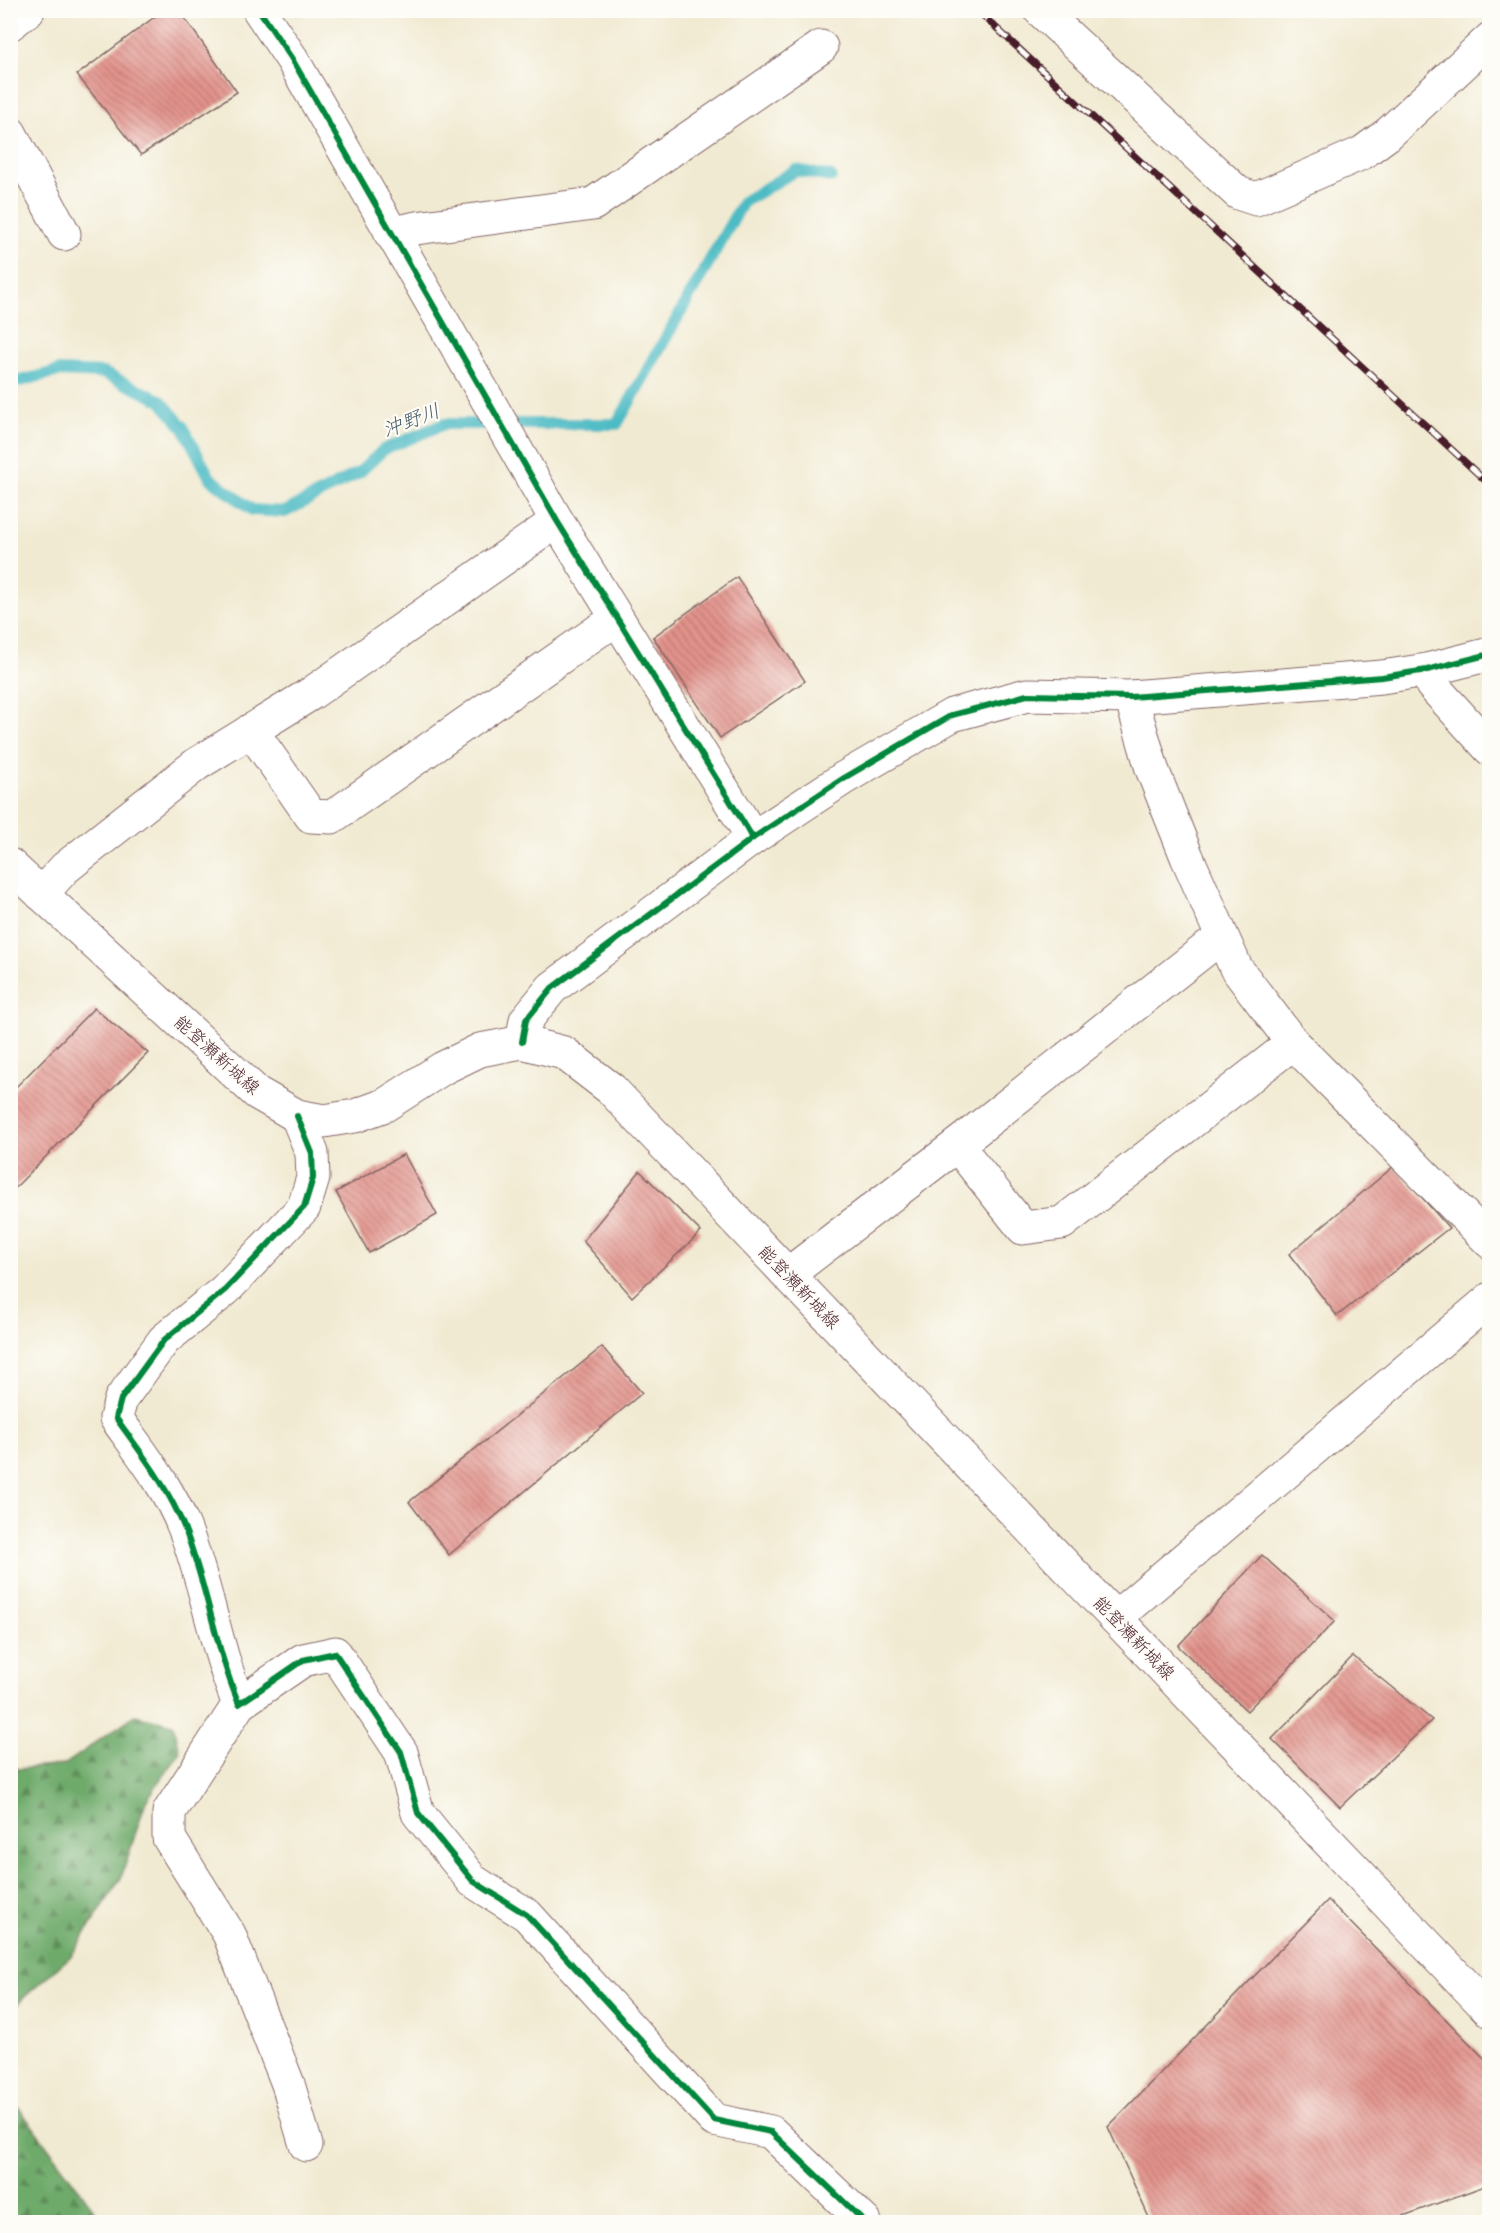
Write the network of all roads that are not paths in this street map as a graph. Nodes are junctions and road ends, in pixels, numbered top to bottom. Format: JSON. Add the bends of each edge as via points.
{"nodes":[{"id":1,"x":28,"y":10,"type":"edge"},
{"id":2,"x":259,"y":10,"type":"edge"},
{"id":3,"x":1040,"y":10,"type":"edge"},
{"id":4,"x":10,"y":24,"type":"edge"},
{"id":5,"x":1490,"y":39,"type":"edge"},
{"id":6,"x":821,"y":47,"type":"dead end"},
{"id":7,"x":10,"y":133,"type":"edge"},
{"id":8,"x":64,"y":234,"type":"dead end"},
{"id":9,"x":392,"y":234,"type":"junction"},
{"id":10,"x":557,"y":521,"type":"junction"},
{"id":11,"x":618,"y":620,"type":"junction"},
{"id":12,"x":1490,"y":654,"type":"edge"},
{"id":13,"x":1427,"y":670,"type":"junction"},
{"id":14,"x":1131,"y":697,"type":"junction"},
{"id":15,"x":251,"y":730,"type":"junction"},
{"id":16,"x":1490,"y":749,"type":"edge"},
{"id":17,"x":753,"y":838,"type":"junction"},
{"id":18,"x":10,"y":865,"type":"edge"},
{"id":19,"x":41,"y":894,"type":"junction"},
{"id":20,"x":1222,"y":941,"type":"junction"},
{"id":21,"x":522,"y":1042,"type":"junction"},
{"id":22,"x":1293,"y":1043,"type":"junction"},
{"id":23,"x":297,"y":1116,"type":"junction"},
{"id":24,"x":957,"y":1145,"type":"junction"},
{"id":25,"x":1490,"y":1242,"type":"edge"},
{"id":26,"x":787,"y":1275,"type":"junction"},
{"id":27,"x":1490,"y":1299,"type":"edge"},
{"id":28,"x":1115,"y":1618,"type":"junction"},
{"id":29,"x":239,"y":1704,"type":"junction"},
{"id":30,"x":1490,"y":2011,"type":"edge"},
{"id":31,"x":306,"y":2145,"type":"dead end"},
{"id":32,"x":865,"y":2223,"type":"edge"}],
"edges":[{"from":1,"to":4,"type":"street"},
{"from":2,"to":9,"type":"street","via":[[292,59]]},
{"from":3,"to":5,"type":"street","via":[[1238,193],[1256,199],[1362,153],[1388,134]]},
{"from":6,"to":9,"type":"street","via":[[593,204]]},
{"from":7,"to":8,"type":"street"},
{"from":9,"to":10,"type":"street"},
{"from":10,"to":11,"type":"street"},
{"from":10,"to":15,"type":"street","via":[[312,693]]},
{"from":11,"to":15,"type":"street","via":[[598,630],[332,817],[311,816]]},
{"from":11,"to":17,"type":"street"},
{"from":12,"to":13,"type":"street"},
{"from":13,"to":14,"type":"street"},
{"from":13,"to":16,"type":"street","via":[[1432,685]]},
{"from":14,"to":17,"type":"street","via":[[1027,695],[952,715],[844,778]]},
{"from":14,"to":20,"type":"street","via":[[1152,770]]},
{"from":15,"to":19,"type":"street","via":[[197,764],[65,868]]},
{"from":17,"to":21,"type":"street","via":[[552,988],[526,1020]]},
{"from":18,"to":19,"type":"street","name":"能登瀬新城線"},
{"from":19,"to":23,"type":"street","name":"能登瀬新城線","via":[[257,1093]]},
{"from":20,"to":22,"type":"street","via":[[1236,968]]},
{"from":20,"to":24,"type":"street"},
{"from":21,"to":23,"type":"street","name":"能登瀬新城線","via":[[480,1050],[442,1068],[385,1105],[355,1116],[324,1121]]},
{"from":21,"to":26,"type":"street","name":"能登瀬新城線","via":[[564,1053],[610,1089]]},
{"from":22,"to":24,"type":"street","via":[[1062,1223],[1023,1228]]},
{"from":22,"to":25,"type":"street"},
{"from":23,"to":29,"type":"street","via":[[312,1153],[313,1178],[304,1207],[225,1290],[164,1340],[121,1399],[116,1418],[170,1495],[185,1528]]},
{"from":24,"to":26,"type":"street"},
{"from":26,"to":28,"type":"street","name":"能登瀬新城線"},
{"from":27,"to":28,"type":"street"},
{"from":28,"to":30,"type":"street","name":"能登瀬新城線"},
{"from":29,"to":31,"type":"street","via":[[169,1812],[170,1838],[229,1934],[288,2084]]},
{"from":29,"to":32,"type":"street","via":[[303,1660],[335,1653],[401,1752],[418,1814],[473,1881],[527,1915],[714,2120],[771,2132]]}]}
